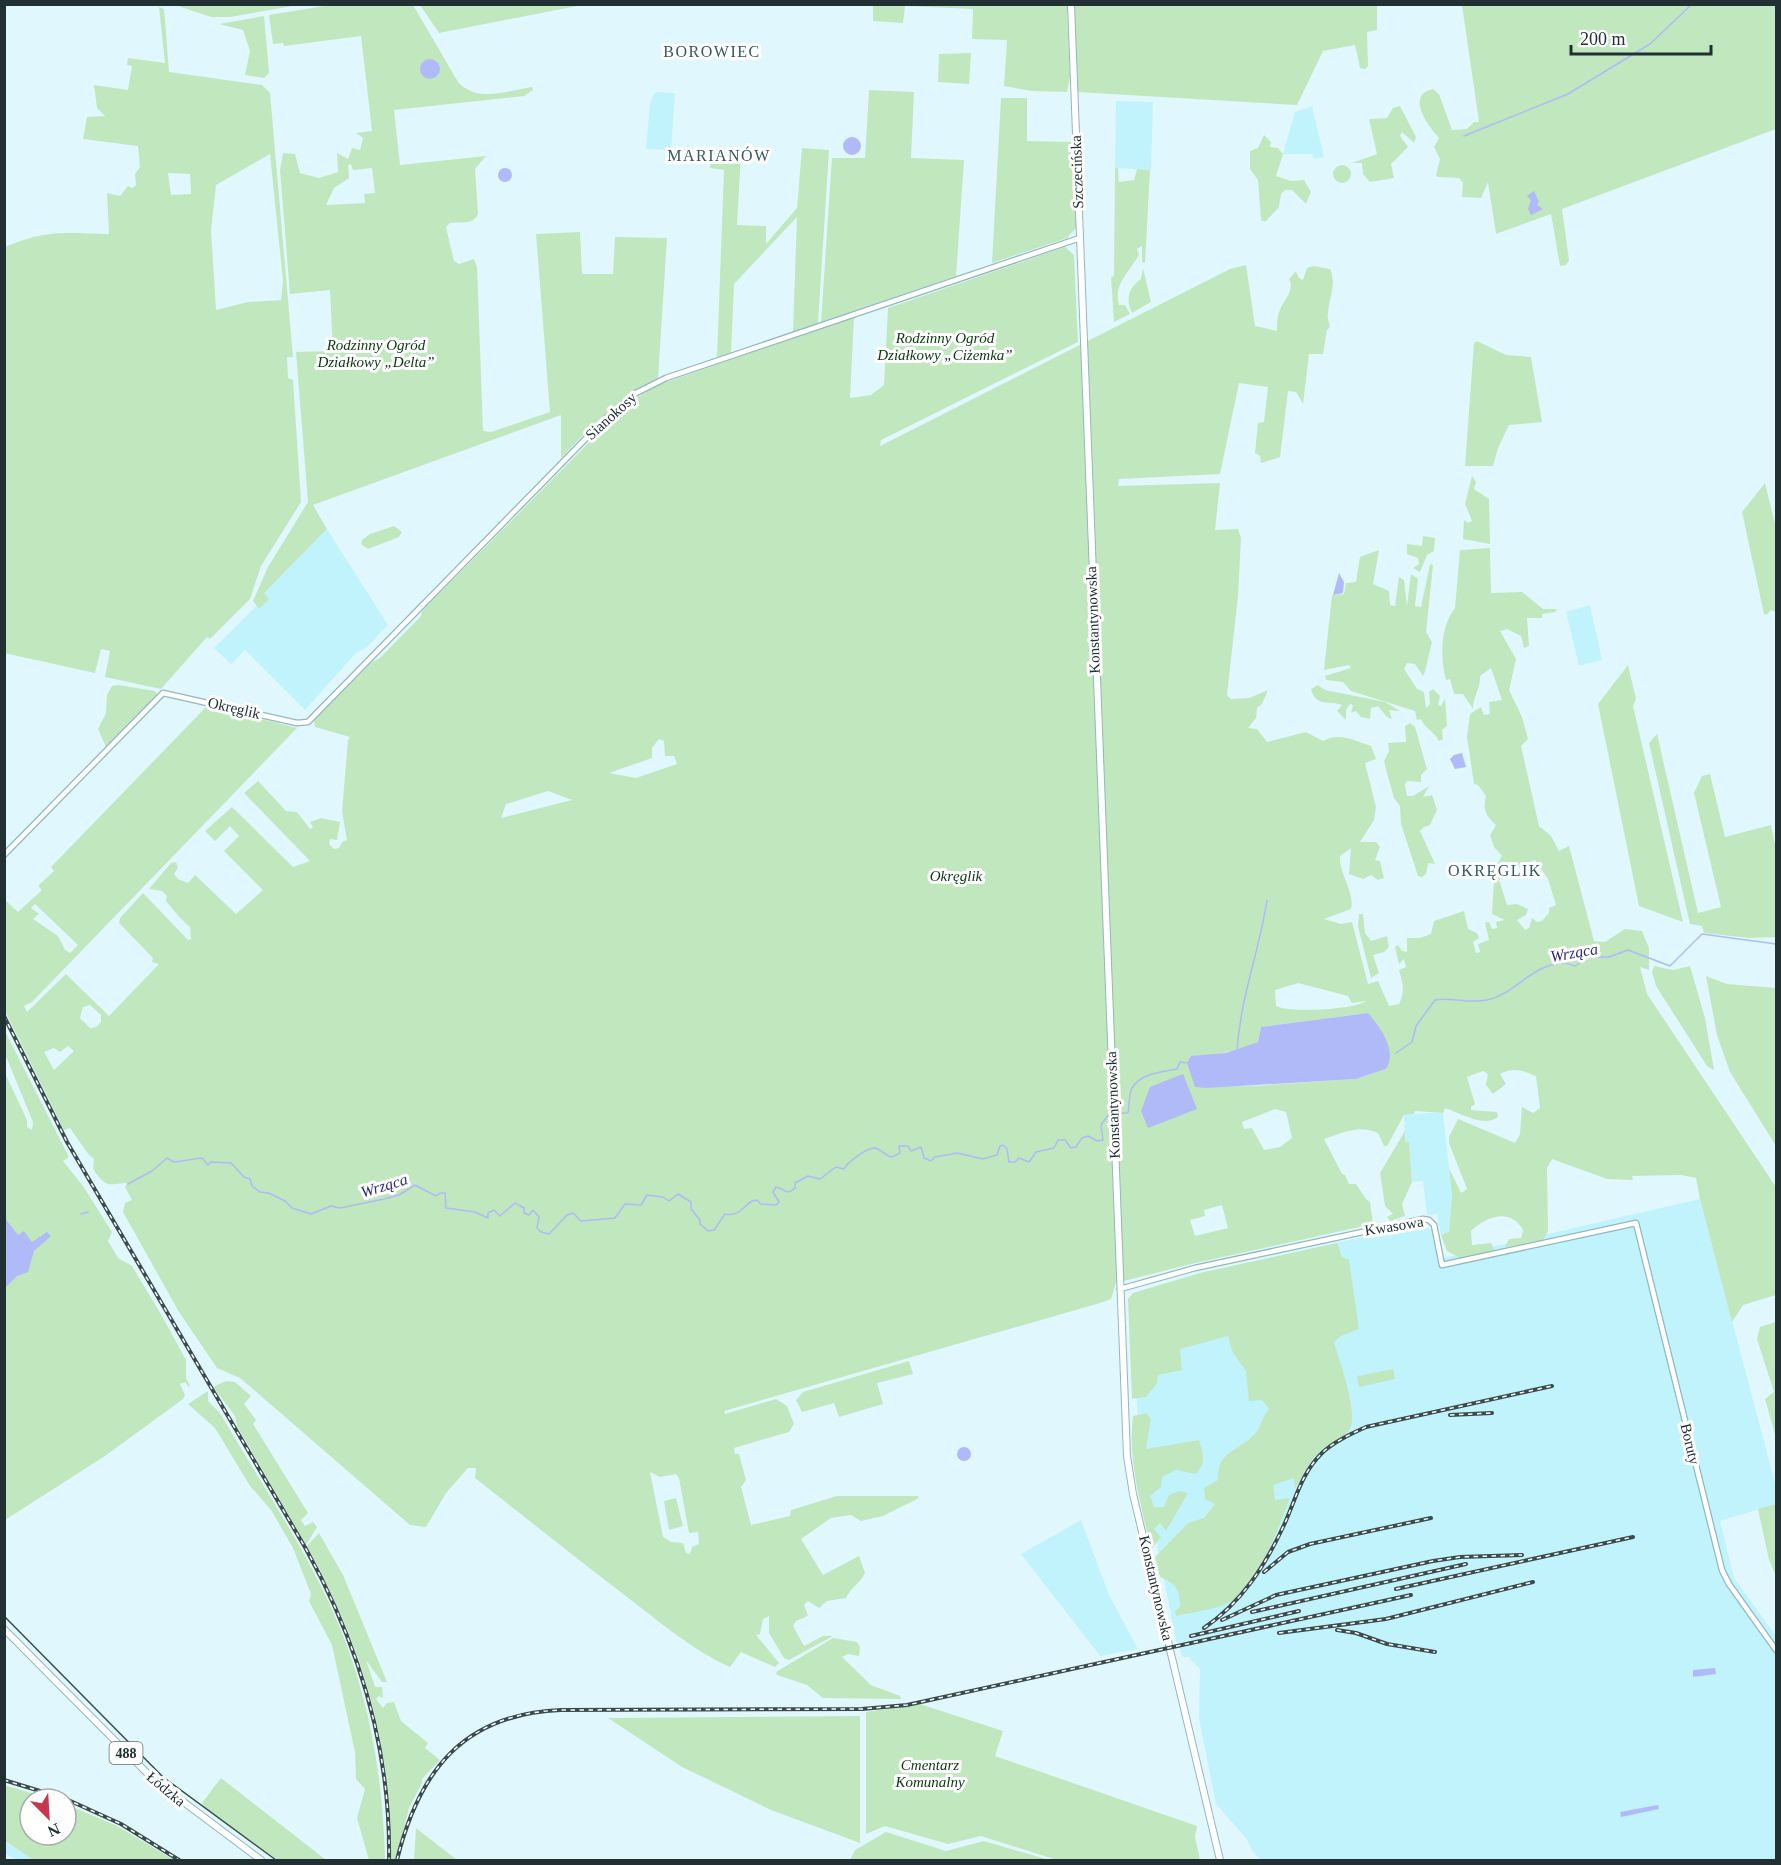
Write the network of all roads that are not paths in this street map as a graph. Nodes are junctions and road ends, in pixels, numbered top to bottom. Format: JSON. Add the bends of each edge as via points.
{"nodes":[{"id":1,"x":1071,"y":4,"type":"edge"},
{"id":2,"x":1080,"y":238,"type":"junction"},
{"id":3,"x":1083,"y":340,"type":"joint"},
{"id":4,"x":306,"y":723,"type":"joint"},
{"id":5,"x":4,"y":855,"type":"edge"},
{"id":6,"x":1636,"y":1223,"type":"joint"},
{"id":7,"x":1120,"y":1289,"type":"junction"},
{"id":8,"x":4,"y":1629,"type":"edge"},
{"id":9,"x":1776,"y":1650,"type":"edge"},
{"id":10,"x":261,"y":1860,"type":"edge"},
{"id":11,"x":1220,"y":1860,"type":"edge"}],
"edges":[{"from":1,"to":2,"type":"main road","name":"Szczecińska"},
{"from":2,"to":3,"type":"main road","name":"Szczecińska"},
{"from":2,"to":4,"type":"street","name":"Sianokosy","via":[[664,379],[634,394]]},
{"from":3,"to":7,"type":"main road","name":"Konstantynowska"},
{"from":4,"to":5,"type":"street","name":"Okręglik","via":[[163,693]]},
{"from":6,"to":7,"type":"street","name":"Kwasowa","via":[[1442,1265],[1434,1225],[1423,1218],[1195,1268]]},
{"from":6,"to":9,"type":"street","name":"Boruty","via":[[1722,1570]]},
{"from":7,"to":11,"type":"main road","name":"Konstantynowska","via":[[1130,1477]]},
{"from":8,"to":10,"type":"main road","name":"Łódzka","number":"488","via":[[153,1779]]}]}
